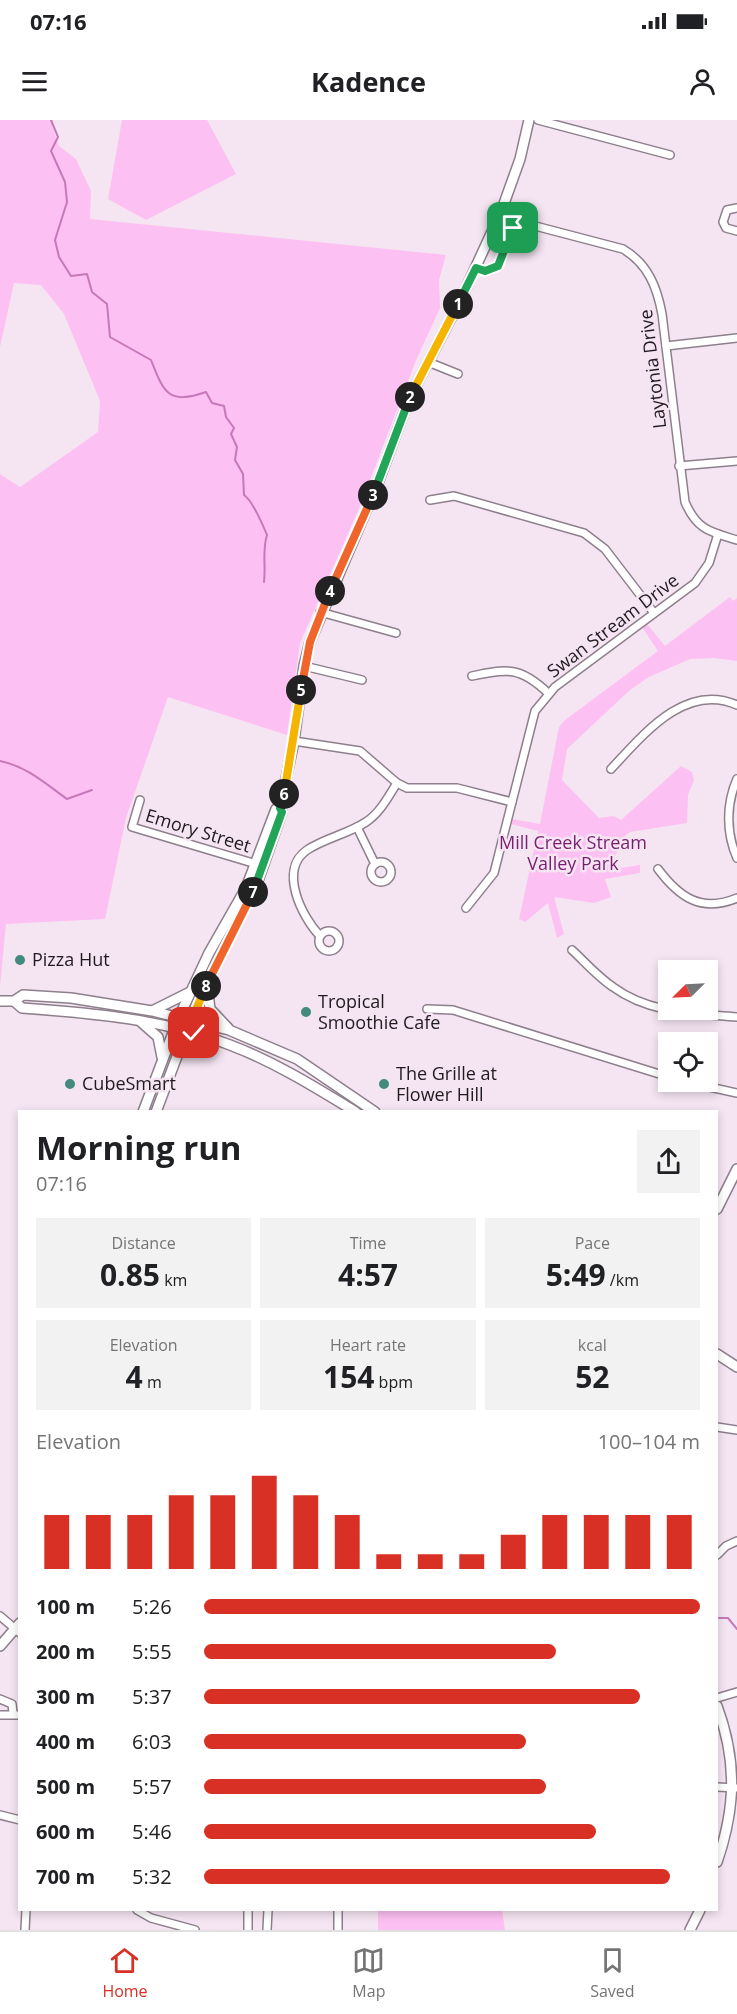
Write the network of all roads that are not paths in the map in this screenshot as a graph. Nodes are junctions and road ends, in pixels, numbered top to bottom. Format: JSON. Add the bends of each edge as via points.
{"nodes":[{"id":1,"x":529,"y":120,"type":"edge"},
{"id":2,"x":538,"y":120,"type":"edge"},
{"id":3,"x":670,"y":155,"type":"dead end"},
{"id":4,"x":737,"y":208,"type":"edge"},
{"id":5,"x":737,"y":231,"type":"edge"},
{"id":6,"x":476,"y":268,"type":"junction"},
{"id":7,"x":737,"y":338,"type":"edge"},
{"id":8,"x":666,"y":346,"type":"junction"},
{"id":9,"x":428,"y":362,"type":"junction"},
{"id":10,"x":458,"y":374,"type":"dead end"},
{"id":11,"x":737,"y":461,"type":"edge"},
{"id":12,"x":679,"y":466,"type":"junction"},
{"id":13,"x":430,"y":500,"type":"dead end"},
{"id":14,"x":718,"y":534,"type":"junction"},
{"id":15,"x":737,"y":540,"type":"edge"},
{"id":16,"x":320,"y":612,"type":"junction"},
{"id":17,"x":654,"y":613,"type":"junction"},
{"id":18,"x":396,"y":633,"type":"dead end"},
{"id":19,"x":304,"y":666,"type":"junction"},
{"id":20,"x":472,"y":676,"type":"dead end"},
{"id":21,"x":362,"y":680,"type":"dead end"},
{"id":22,"x":548,"y":693,"type":"junction"},
{"id":23,"x":737,"y":705,"type":"edge"},
{"id":24,"x":294,"y":741,"type":"junction"},
{"id":25,"x":611,"y":769,"type":"dead end"},
{"id":26,"x":737,"y":779,"type":"edge"},
{"id":27,"x":397,"y":783,"type":"junction"},
{"id":28,"x":140,"y":800,"type":"dead end"},
{"id":29,"x":512,"y":802,"type":"junction"},
{"id":30,"x":280,"y":808,"type":"junction"},
{"id":31,"x":357,"y":827,"type":"junction"},
{"id":32,"x":734,"y":836,"type":"edge"},
{"id":33,"x":737,"y":858,"type":"edge"},
{"id":34,"x":256,"y":864,"type":"junction"},
{"id":35,"x":375,"y":864,"type":"dead end"},
{"id":36,"x":658,"y":869,"type":"dead end"},
{"id":37,"x":737,"y":897,"type":"edge"},
{"id":38,"x":466,"y":908,"type":"dead end"},
{"id":39,"x":320,"y":936,"type":"dead end"},
{"id":40,"x":572,"y":950,"type":"dead end"},
{"id":41,"x":207,"y":982,"type":"junction"},
{"id":42,"x":190,"y":992,"type":"junction"},
{"id":43,"x":0,"y":1000,"type":"edge"},
{"id":44,"x":14,"y":1001,"type":"junction"},
{"id":45,"x":427,"y":1009,"type":"dead end"},
{"id":46,"x":152,"y":1011,"type":"junction"},
{"id":47,"x":179,"y":1017,"type":"junction"},
{"id":48,"x":737,"y":1017,"type":"edge"},
{"id":49,"x":191,"y":1020,"type":"junction"},
{"id":50,"x":139,"y":1021,"type":"junction"},
{"id":51,"x":174,"y":1028,"type":"junction"},
{"id":52,"x":229,"y":1030,"type":"junction"},
{"id":53,"x":187,"y":1031,"type":"junction"},
{"id":54,"x":213,"y":1039,"type":"junction"},
{"id":55,"x":178,"y":1053,"type":"junction"},
{"id":56,"x":162,"y":1059,"type":"junction"},
{"id":57,"x":658,"y":1074,"type":"edge"},
{"id":58,"x":718,"y":1089,"type":"edge"},
{"id":59,"x":737,"y":1093,"type":"edge"},
{"id":60,"x":144,"y":1110,"type":"edge"},
{"id":61,"x":157,"y":1110,"type":"edge"},
{"id":62,"x":353,"y":1110,"type":"edge"},
{"id":63,"x":372,"y":1110,"type":"edge"},
{"id":64,"x":737,"y":1169,"type":"edge"},
{"id":65,"x":718,"y":1207,"type":"edge"},
{"id":66,"x":718,"y":1355,"type":"edge"},
{"id":67,"x":737,"y":1367,"type":"edge"},
{"id":68,"x":718,"y":1427,"type":"edge"},
{"id":69,"x":737,"y":1431,"type":"edge"},
{"id":70,"x":737,"y":1541,"type":"edge"},
{"id":71,"x":718,"y":1555,"type":"edge"},
{"id":72,"x":0,"y":1616,"type":"edge"},
{"id":73,"x":18,"y":1629,"type":"edge"},
{"id":74,"x":0,"y":1646,"type":"edge"},
{"id":75,"x":737,"y":1692,"type":"edge"},
{"id":76,"x":718,"y":1698,"type":"edge"},
{"id":77,"x":0,"y":1699,"type":"edge"},
{"id":78,"x":718,"y":1709,"type":"edge"},
{"id":79,"x":16,"y":1714,"type":"edge"},
{"id":80,"x":0,"y":1715,"type":"edge"},
{"id":81,"x":718,"y":1787,"type":"edge"},
{"id":82,"x":736,"y":1788,"type":"edge"},
{"id":83,"x":0,"y":1815,"type":"edge"},
{"id":84,"x":18,"y":1820,"type":"edge"},
{"id":85,"x":718,"y":1859,"type":"edge"},
{"id":86,"x":26,"y":1911,"type":"edge"},
{"id":87,"x":139,"y":1911,"type":"edge"},
{"id":88,"x":248,"y":1911,"type":"edge"},
{"id":89,"x":268,"y":1911,"type":"edge"},
{"id":90,"x":338,"y":1911,"type":"edge"},
{"id":91,"x":700,"y":1911,"type":"edge"},
{"id":92,"x":25,"y":1930,"type":"edge"},
{"id":93,"x":195,"y":1930,"type":"edge"},
{"id":94,"x":248,"y":1930,"type":"edge"},
{"id":95,"x":267,"y":1930,"type":"edge"},
{"id":96,"x":338,"y":1930,"type":"edge"},
{"id":97,"x":690,"y":1930,"type":"edge"}],
"edges":[{"from":1,"to":6,"type":"main road","via":[[520,159]]},
{"from":2,"to":3,"type":"street"},
{"from":4,"to":5,"type":"street","via":[[727,210],[723,222],[726,228]]},
{"from":6,"to":8,"type":"street","name":"Laytonia Drive","via":[[485,271],[498,266],[513,228],[520,222],[623,249],[637,259],[657,291]]},
{"from":6,"to":9,"type":"main road"},
{"from":7,"to":8,"type":"street"},
{"from":8,"to":12,"type":"street","name":"Laytonia Drive"},
{"from":9,"to":10,"type":"street"},
{"from":9,"to":16,"type":"main road"},
{"from":11,"to":12,"type":"street"},
{"from":12,"to":14,"type":"street","name":"Laytonia Drive","via":[[684,502],[690,514],[706,530]]},
{"from":13,"to":17,"type":"street","via":[[454,496],[584,533],[605,549]]},
{"from":14,"to":15,"type":"street","name":"Laytonia Drive"},
{"from":14,"to":17,"type":"street","name":"Swan Stream Drive","via":[[702,576]]},
{"from":16,"to":18,"type":"street"},
{"from":16,"to":19,"type":"main road"},
{"from":17,"to":22,"type":"street","name":"Swan Stream Drive"},
{"from":19,"to":21,"type":"street"},
{"from":19,"to":24,"type":"main road"},
{"from":20,"to":22,"type":"street","via":[[498,670],[516,671],[534,679]]},
{"from":22,"to":29,"type":"street","name":"Swan Stream Drive","via":[[529,731]]},
{"from":23,"to":25,"type":"street","via":[[712,699],[682,706],[647,731]]},
{"from":24,"to":27,"type":"street","via":[[360,751]]},
{"from":24,"to":30,"type":"main road"},
{"from":26,"to":32,"type":"street","via":[[729,811]]},
{"from":27,"to":29,"type":"street","via":[[415,790],[457,788]]},
{"from":27,"to":31,"type":"street","via":[[378,812]]},
{"from":28,"to":34,"type":"street","name":"Emory Street","via":[[132,827]]},
{"from":29,"to":38,"type":"street","name":"Swan Stream Drive","via":[[494,873]]},
{"from":30,"to":34,"type":"main road","via":[[276,809]]},
{"from":30,"to":41,"type":"main road","via":[[282,812],[259,878]]},
{"from":31,"to":35,"type":"street"},
{"from":31,"to":39,"type":"street","via":[[308,849],[297,862],[295,890]]},
{"from":32,"to":33,"type":"street"},
{"from":34,"to":42,"type":"main road"},
{"from":36,"to":37,"type":"street","via":[[681,896],[698,902],[724,902]]},
{"from":40,"to":48,"type":"street","via":[[613,987],[652,1007]]},
{"from":41,"to":49,"type":"main road"},
{"from":41,"to":52,"type":"main road","via":[[210,1009]]},
{"from":42,"to":46,"type":"main road"},
{"from":42,"to":47,"type":"main road"},
{"from":43,"to":44,"type":"main road"},
{"from":44,"to":46,"type":"main road","via":[[23,995],[44,996]]},
{"from":44,"to":50,"type":"main road","via":[[22,1008]]},
{"from":45,"to":57,"type":"street","via":[[453,1010]]},
{"from":46,"to":47,"type":"main road"},
{"from":47,"to":49,"type":"main road"},
{"from":47,"to":51,"type":"main road"},
{"from":49,"to":52,"type":"main road"},
{"from":49,"to":53,"type":"main road"},
{"from":50,"to":51,"type":"main road"},
{"from":50,"to":56,"type":"main road","via":[[158,1037]]},
{"from":51,"to":53,"type":"main road"},
{"from":51,"to":56,"type":"main road"},
{"from":52,"to":63,"type":"main road","via":[[297,1059]]},
{"from":53,"to":54,"type":"main road"},
{"from":53,"to":55,"type":"main road"},
{"from":54,"to":55,"type":"main road"},
{"from":54,"to":62,"type":"main road","via":[[281,1067]]},
{"from":55,"to":61,"type":"main road"},
{"from":56,"to":60,"type":"main road"},
{"from":58,"to":59,"type":"street"},
{"from":64,"to":65,"type":"main road"},
{"from":66,"to":67,"type":"main road"},
{"from":68,"to":69,"type":"street"},
{"from":70,"to":71,"type":"street"},
{"from":72,"to":73,"type":"street"},
{"from":73,"to":74,"type":"main road"},
{"from":75,"to":76,"type":"street"},
{"from":77,"to":79,"type":"street","via":[[12,1704]]},
{"from":78,"to":82,"type":"main road","via":[[732,1744]]},
{"from":79,"to":80,"type":"street"},
{"from":81,"to":82,"type":"street"},
{"from":82,"to":85,"type":"main road"},
{"from":83,"to":84,"type":"street"},
{"from":86,"to":92,"type":"street"},
{"from":87,"to":93,"type":"street"},
{"from":88,"to":94,"type":"street"},
{"from":89,"to":95,"type":"street"},
{"from":90,"to":96,"type":"street"},
{"from":91,"to":97,"type":"main road"}]}
